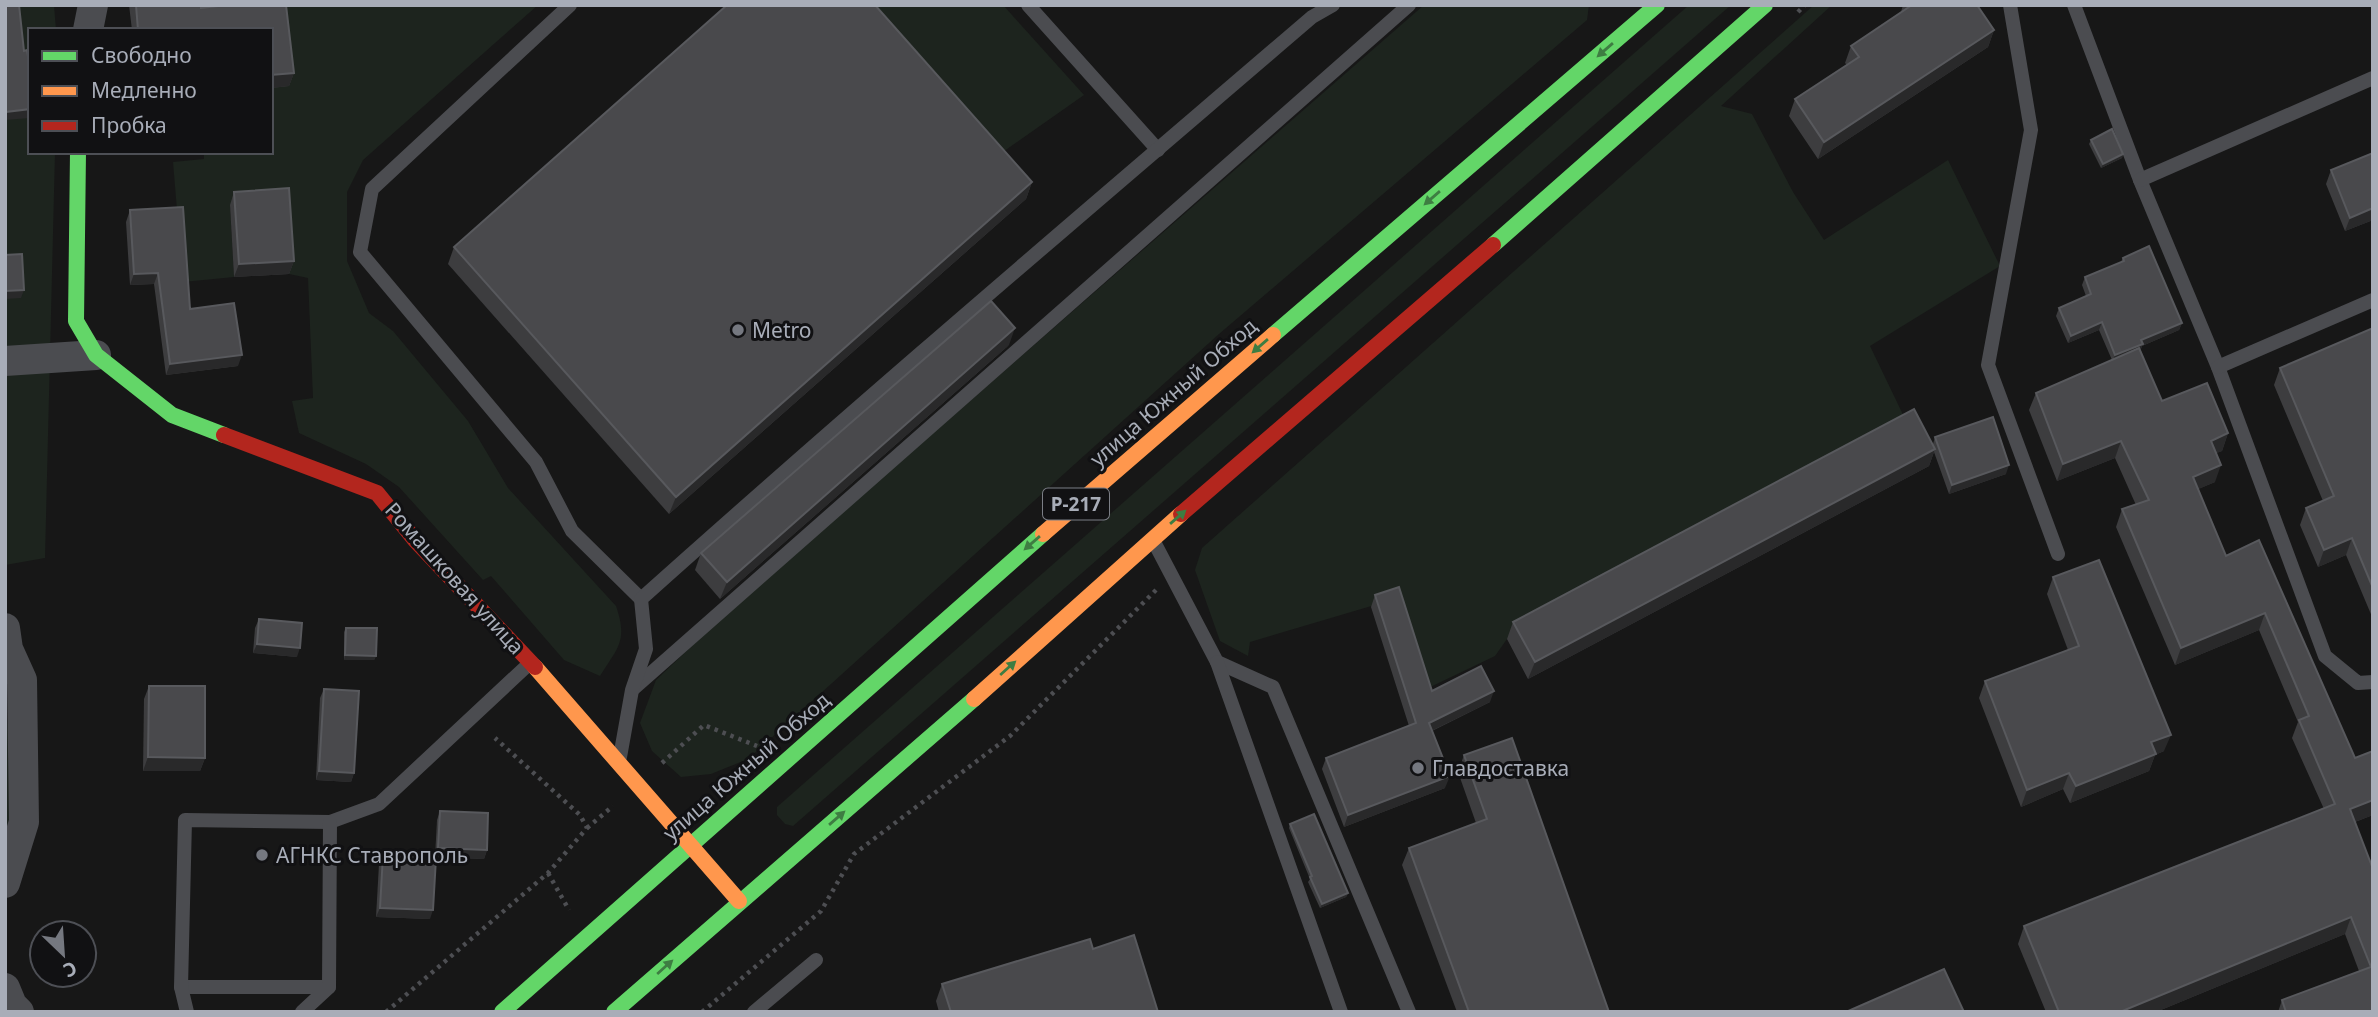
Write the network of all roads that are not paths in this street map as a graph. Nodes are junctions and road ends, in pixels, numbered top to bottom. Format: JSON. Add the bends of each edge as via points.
{"nodes":[{"id":1,"x":93,"y":5,"type":"edge"},
{"id":2,"x":570,"y":5,"type":"edge"},
{"id":3,"x":1028,"y":5,"type":"edge"},
{"id":4,"x":1333,"y":5,"type":"edge"},
{"id":5,"x":1409,"y":5,"type":"edge"},
{"id":6,"x":1657,"y":5,"type":"edge"},
{"id":7,"x":1765,"y":5,"type":"edge"},
{"id":8,"x":2010,"y":5,"type":"edge"},
{"id":9,"x":2074,"y":5,"type":"edge"},
{"id":10,"x":88,"y":28,"type":"edge"},
{"id":11,"x":2373,"y":78,"type":"edge"},
{"id":12,"x":1158,"y":150,"type":"junction"},
{"id":13,"x":78,"y":154,"type":"edge"},
{"id":14,"x":2140,"y":180,"type":"junction"},
{"id":15,"x":2373,"y":300,"type":"edge"},
{"id":16,"x":96,"y":355,"type":"junction"},
{"id":17,"x":5,"y":361,"type":"edge"},
{"id":18,"x":2218,"y":367,"type":"junction"},
{"id":19,"x":1153,"y":539,"type":"junction"},
{"id":20,"x":2058,"y":554,"type":"dead end"},
{"id":21,"x":641,"y":599,"type":"junction"},
{"id":22,"x":6,"y":642,"type":"edge"},
{"id":23,"x":531,"y":662,"type":"junction"},
{"id":24,"x":1217,"y":662,"type":"junction"},
{"id":25,"x":2373,"y":682,"type":"edge"},
{"id":26,"x":632,"y":690,"type":"junction"},
{"id":27,"x":618,"y":765,"type":"junction"},
{"id":28,"x":330,"y":822,"type":"junction"},
{"id":29,"x":688,"y":845,"type":"junction"},
{"id":30,"x":5,"y":883,"type":"edge"},
{"id":31,"x":739,"y":901,"type":"junction"},
{"id":32,"x":816,"y":960,"type":"dead end"},
{"id":33,"x":181,"y":987,"type":"junction"},
{"id":34,"x":329,"y":987,"type":"junction"},
{"id":35,"x":5,"y":988,"type":"edge"},
{"id":36,"x":19,"y":1012,"type":"edge"},
{"id":37,"x":187,"y":1012,"type":"edge"},
{"id":38,"x":302,"y":1012,"type":"edge"},
{"id":39,"x":502,"y":1012,"type":"edge"},
{"id":40,"x":614,"y":1012,"type":"edge"},
{"id":41,"x":754,"y":1012,"type":"edge"},
{"id":42,"x":1341,"y":1012,"type":"edge"},
{"id":43,"x":1409,"y":1012,"type":"edge"}],
"edges":[{"from":1,"to":10,"type":"street"},
{"from":2,"to":21,"type":"lane","via":[[372,189],[360,252],[537,462],[572,531]]},
{"from":3,"to":12,"type":"lane"},
{"from":4,"to":12,"type":"lane"},
{"from":5,"to":26,"type":"lane"},
{"from":6,"to":29,"type":"main road","name":"улица Южный Обход","number":"Р-217","one_way":true},
{"from":19,"to":7,"type":"main road","one_way":true},
{"from":8,"to":20,"type":"lane","via":[[2031,130],[1989,365]]},
{"from":9,"to":14,"type":"lane"},
{"from":11,"to":14,"type":"lane"},
{"from":12,"to":21,"type":"lane"},
{"from":13,"to":16,"type":"main road","name":"Ромашковая улица","via":[[76,321]]},
{"from":14,"to":18,"type":"lane"},
{"from":15,"to":18,"type":"lane"},
{"from":16,"to":17,"type":"street"},
{"from":16,"to":23,"type":"main road","name":"Ромашковая улица","via":[[172,415],[377,492],[415,540]]},
{"from":18,"to":25,"type":"lane","via":[[2325,656],[2358,683]]},
{"from":19,"to":24,"type":"lane"},
{"from":31,"to":19,"type":"main road","one_way":true},
{"from":21,"to":26,"type":"lane","via":[[646,649]]},
{"from":22,"to":30,"type":"street","via":[[22,680],[24,822]]},
{"from":23,"to":27,"type":"main road","name":"Ромашковая улица"},
{"from":23,"to":28,"type":"lane","via":[[379,804]]},
{"from":24,"to":42,"type":"lane"},
{"from":24,"to":43,"type":"lane","via":[[1273,687]]},
{"from":26,"to":27,"type":"lane"},
{"from":27,"to":29,"type":"main road","name":"Ромашковая улица"},
{"from":28,"to":33,"type":"lane","via":[[185,820]]},
{"from":28,"to":34,"type":"lane"},
{"from":29,"to":31,"type":"main road","name":"Ромашковая улица"},
{"from":29,"to":39,"type":"main road","name":"улица Южный Обход","number":"Р-217"},
{"from":40,"to":31,"type":"main road","one_way":true},
{"from":32,"to":41,"type":"lane"},
{"from":33,"to":34,"type":"lane"},
{"from":33,"to":37,"type":"lane"},
{"from":34,"to":38,"type":"lane"},
{"from":35,"to":36,"type":"street"}]}
